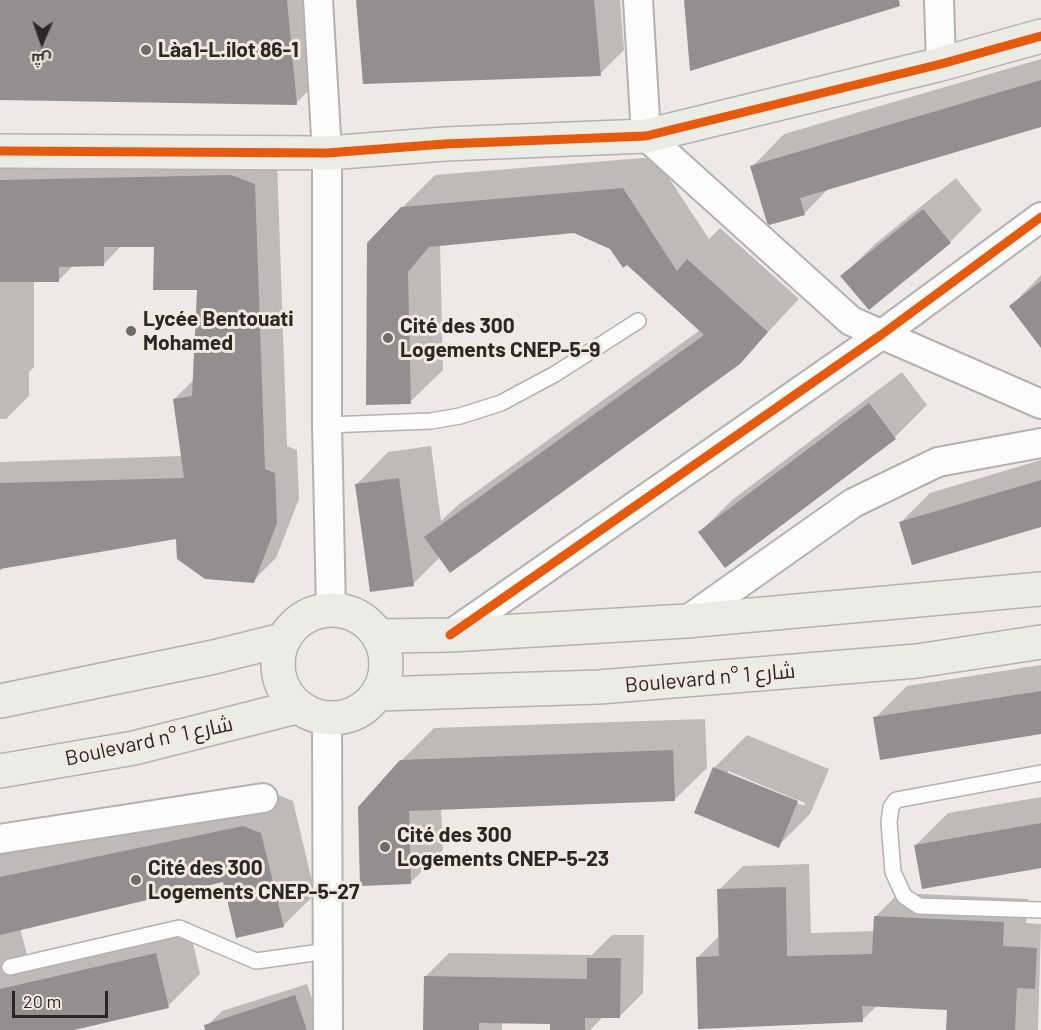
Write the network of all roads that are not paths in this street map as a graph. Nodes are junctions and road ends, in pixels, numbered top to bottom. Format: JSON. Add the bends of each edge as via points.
{"nodes":[{"id":1,"x":318,"y":0,"type":"edge"},
{"id":2,"x":638,"y":0,"type":"edge"},
{"id":3,"x":939,"y":0,"type":"edge"},
{"id":4,"x":1041,"y":36,"type":"edge"},
{"id":5,"x":941,"y":64,"type":"junction"},
{"id":6,"x":646,"y":136,"type":"junction"},
{"id":7,"x":0,"y":151,"type":"edge"},
{"id":8,"x":327,"y":153,"type":"junction"},
{"id":9,"x":1041,"y":217,"type":"edge"},
{"id":10,"x":638,"y":321,"type":"dead end"},
{"id":11,"x":881,"y":335,"type":"junction"},
{"id":12,"x":1041,"y":404,"type":"edge"},
{"id":13,"x":327,"y":425,"type":"junction"},
{"id":14,"x":1041,"y":443,"type":"edge"},
{"id":15,"x":1041,"y":590,"type":"edge"},
{"id":16,"x":331,"y":609,"type":"junction"},
{"id":17,"x":686,"y":621,"type":"junction"},
{"id":18,"x":450,"y":635,"type":"junction"},
{"id":19,"x":380,"y":636,"type":"junction"},
{"id":20,"x":282,"y":640,"type":"junction"},
{"id":21,"x":1041,"y":642,"type":"edge"},
{"id":22,"x":378,"y":694,"type":"junction"},
{"id":23,"x":0,"y":701,"type":"edge"},
{"id":24,"x":296,"y":707,"type":"junction"},
{"id":25,"x":327,"y":718,"type":"junction"},
{"id":26,"x":0,"y":771,"type":"edge"},
{"id":27,"x":1041,"y":773,"type":"edge"},
{"id":28,"x":262,"y":798,"type":"dead end"},
{"id":29,"x":0,"y":839,"type":"edge"},
{"id":30,"x":1041,"y":910,"type":"edge"},
{"id":31,"x":328,"y":951,"type":"junction"},
{"id":32,"x":10,"y":967,"type":"dead end"},
{"id":33,"x":328,"y":1030,"type":"edge"}],
"edges":[{"from":1,"to":8,"type":"street"},
{"from":2,"to":6,"type":"street"},
{"from":3,"to":5,"type":"street"},
{"from":4,"to":5,"type":"main road"},
{"from":5,"to":6,"type":"main road"},
{"from":6,"to":8,"type":"main road"},
{"from":6,"to":11,"type":"street","via":[[851,321]]},
{"from":7,"to":8,"type":"main road"},
{"from":8,"to":13,"type":"street"},
{"from":9,"to":11,"type":"street"},
{"from":10,"to":13,"type":"lane","via":[[501,403],[431,421]]},
{"from":11,"to":12,"type":"street"},
{"from":11,"to":18,"type":"street"},
{"from":13,"to":16,"type":"street"},
{"from":14,"to":17,"type":"street","via":[[938,462],[853,502]]},
{"from":15,"to":17,"type":"main road"},
{"from":16,"to":19,"type":"main road","via":[[359,616]]},
{"from":16,"to":20,"type":"main road","via":[[302,618]]},
{"from":17,"to":18,"type":"main road"},
{"from":18,"to":19,"type":"main road"},
{"from":19,"to":22,"type":"main road","via":[[387,665]]},
{"from":20,"to":23,"type":"main road"},
{"from":20,"to":24,"type":"main road","via":[[277,658],[279,676]]},
{"from":21,"to":22,"type":"main road","name":"Boulevard n° شارع 1","via":[[917,661],[622,685]]},
{"from":22,"to":25,"type":"main road","via":[[352,714]]},
{"from":24,"to":25,"type":"main road"},
{"from":24,"to":26,"type":"main road","name":"Boulevard n° شارع 1","via":[[134,748]]},
{"from":25,"to":31,"type":"street"},
{"from":27,"to":30,"type":"lane","via":[[896,800],[889,822],[893,872],[904,896],[920,906]]},
{"from":28,"to":29,"type":"street"},
{"from":31,"to":32,"type":"lane","via":[[256,961],[180,928]]},
{"from":31,"to":33,"type":"street"}]}
